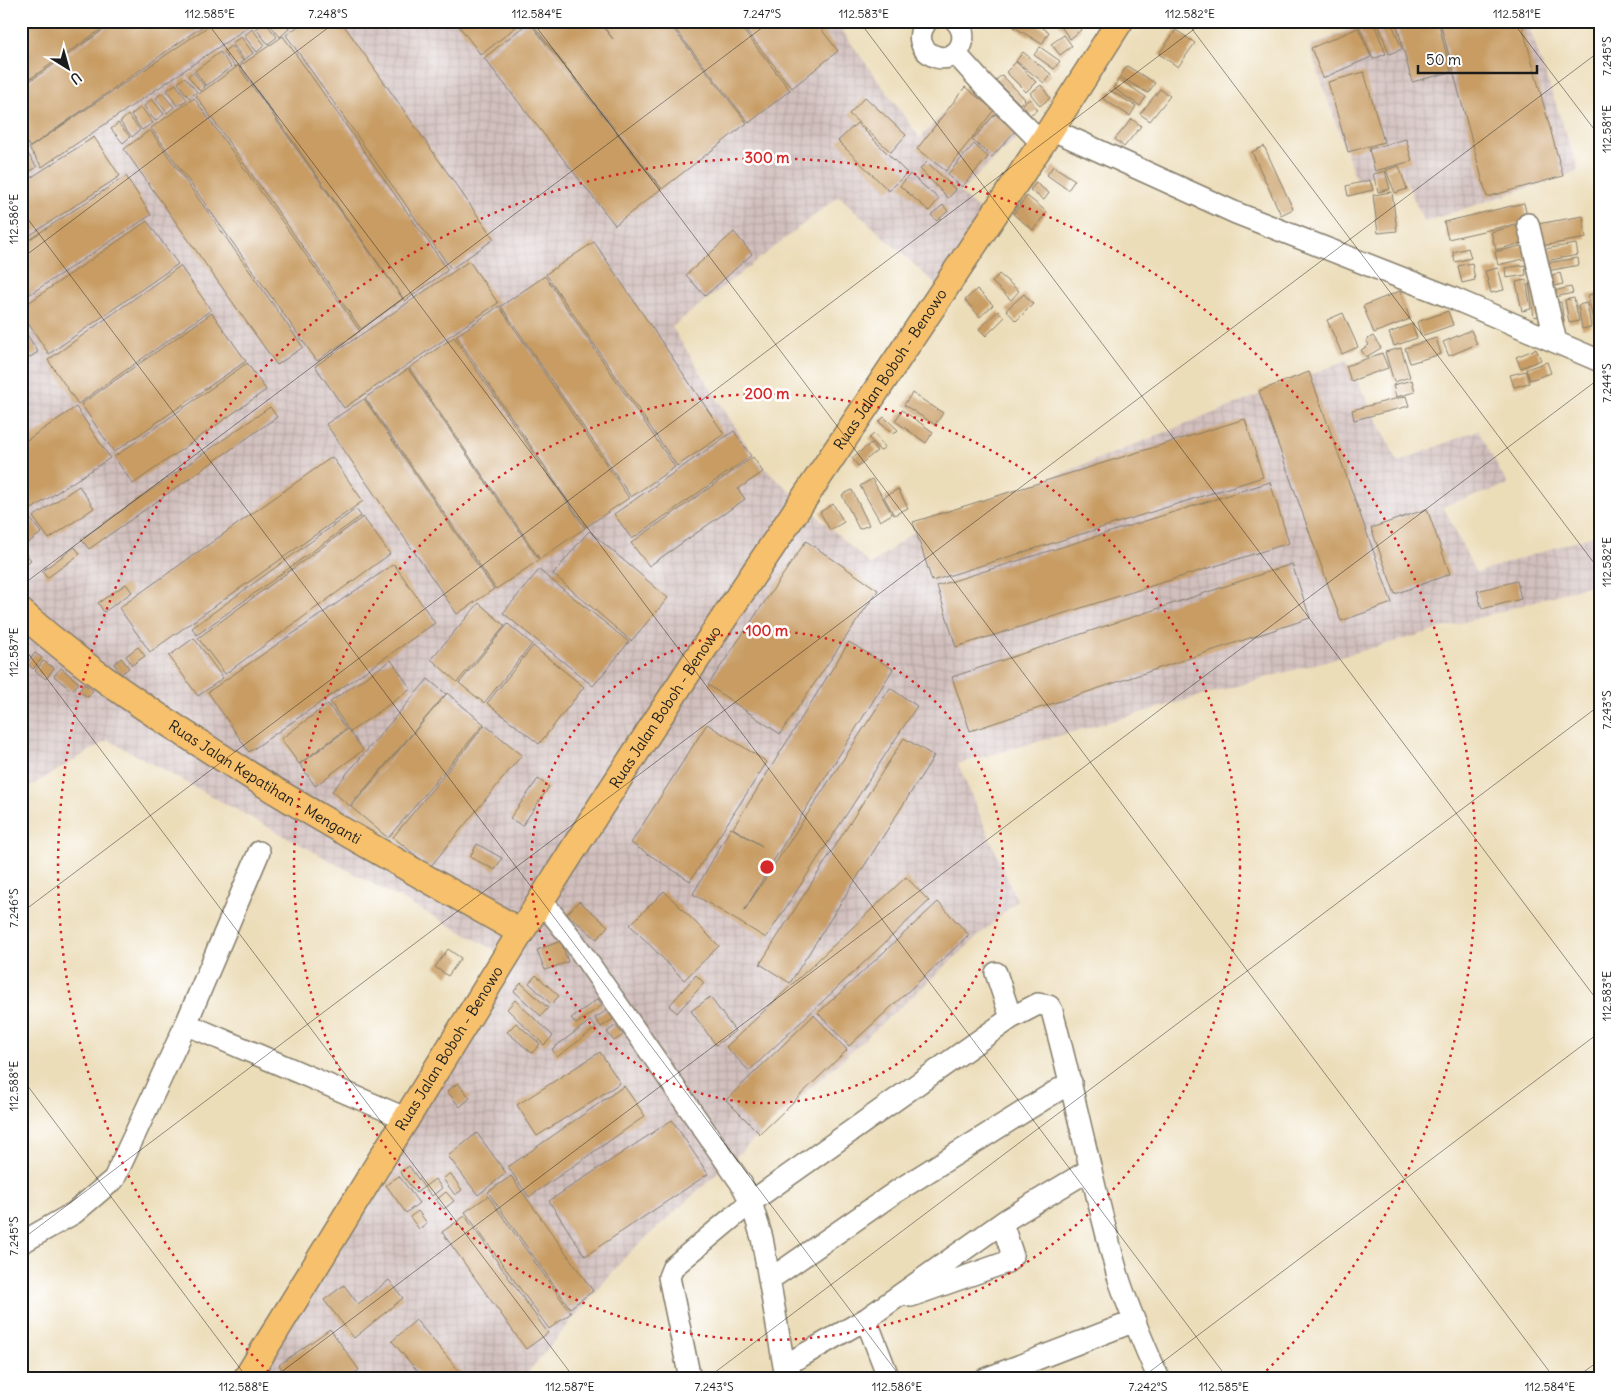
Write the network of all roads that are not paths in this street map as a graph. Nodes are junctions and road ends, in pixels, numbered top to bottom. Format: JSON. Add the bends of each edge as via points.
{"nodes":[{"id":1,"x":956,"y":21,"type":"edge"},
{"id":2,"x":1120,"y":21,"type":"edge"},
{"id":3,"x":923,"y":23,"type":"edge"},
{"id":4,"x":955,"y":53,"type":"junction"},
{"id":5,"x":1046,"y":136,"type":"junction"},
{"id":6,"x":1528,"y":224,"type":"dead end"},
{"id":7,"x":1556,"y":342,"type":"junction"},
{"id":8,"x":1600,"y":361,"type":"edge"},
{"id":9,"x":21,"y":612,"type":"edge"},
{"id":10,"x":259,"y":852,"type":"dead end"},
{"id":11,"x":541,"y":900,"type":"junction"},
{"id":12,"x":521,"y":932,"type":"junction"},
{"id":13,"x":996,"y":973,"type":"dead end"},
{"id":14,"x":1012,"y":1018,"type":"junction"},
{"id":15,"x":186,"y":1024,"type":"junction"},
{"id":16,"x":1071,"y":1082,"type":"junction"},
{"id":17,"x":407,"y":1119,"type":"junction"},
{"id":18,"x":1091,"y":1169,"type":"junction"},
{"id":19,"x":751,"y":1202,"type":"junction"},
{"id":20,"x":1002,"y":1223,"type":"junction"},
{"id":21,"x":21,"y":1243,"type":"edge"},
{"id":22,"x":769,"y":1280,"type":"junction"},
{"id":23,"x":891,"y":1302,"type":"junction"},
{"id":24,"x":866,"y":1319,"type":"junction"},
{"id":25,"x":1135,"y":1321,"type":"junction"},
{"id":26,"x":786,"y":1372,"type":"edge"},
{"id":27,"x":246,"y":1379,"type":"edge"},
{"id":28,"x":690,"y":1379,"type":"edge"},
{"id":29,"x":889,"y":1379,"type":"edge"},
{"id":30,"x":985,"y":1379,"type":"edge"},
{"id":31,"x":1159,"y":1379,"type":"edge"}],
"edges":[{"from":1,"to":4,"type":"street","via":[[963,32],[963,40]]},
{"from":2,"to":5,"type":"main road","name":"Ruas Jalan Boboh - Benowo"},
{"from":3,"to":4,"type":"street","via":[[920,34],[925,50],[939,58]]},
{"from":4,"to":5,"type":"street","via":[[984,85]]},
{"from":5,"to":7,"type":"street"},
{"from":5,"to":11,"type":"main road","name":"Ruas Jalan Boboh - Benowo","via":[[691,668]]},
{"from":6,"to":7,"type":"street"},
{"from":7,"to":8,"type":"street"},
{"from":9,"to":12,"type":"main road","name":"Ruas Jalan Kepatihan - Menganti","via":[[116,689],[166,722],[274,791]]},
{"from":10,"to":15,"type":"street"},
{"from":11,"to":12,"type":"main road","name":"Ruas Jalan Boboh - Benowo"},
{"from":11,"to":19,"type":"street","via":[[583,955]]},
{"from":12,"to":17,"type":"main road","name":"Ruas Jalan Boboh - Benowo"},
{"from":13,"to":14,"type":"street"},
{"from":14,"to":16,"type":"street","via":[[1038,1004],[1049,1006]]},
{"from":14,"to":19,"type":"street"},
{"from":15,"to":17,"type":"street"},
{"from":15,"to":21,"type":"street","via":[[114,1179],[74,1213]]},
{"from":16,"to":18,"type":"street"},
{"from":16,"to":22,"type":"street","via":[[905,1186]]},
{"from":17,"to":27,"type":"main road","name":"Ruas Jalan Boboh - Benowo"},
{"from":18,"to":20,"type":"street"},
{"from":18,"to":25,"type":"street","via":[[1119,1277]]},
{"from":19,"to":22,"type":"street","via":[[762,1238]]},
{"from":19,"to":28,"type":"street","via":[[673,1267],[669,1274]]},
{"from":20,"to":23,"type":"street"},
{"from":20,"to":23,"type":"street","via":[[1012,1253],[1007,1262]]},
{"from":22,"to":26,"type":"street"},
{"from":23,"to":24,"type":"street"},
{"from":24,"to":26,"type":"street"},
{"from":24,"to":29,"type":"street"},
{"from":25,"to":30,"type":"street"},
{"from":25,"to":31,"type":"street"}]}
